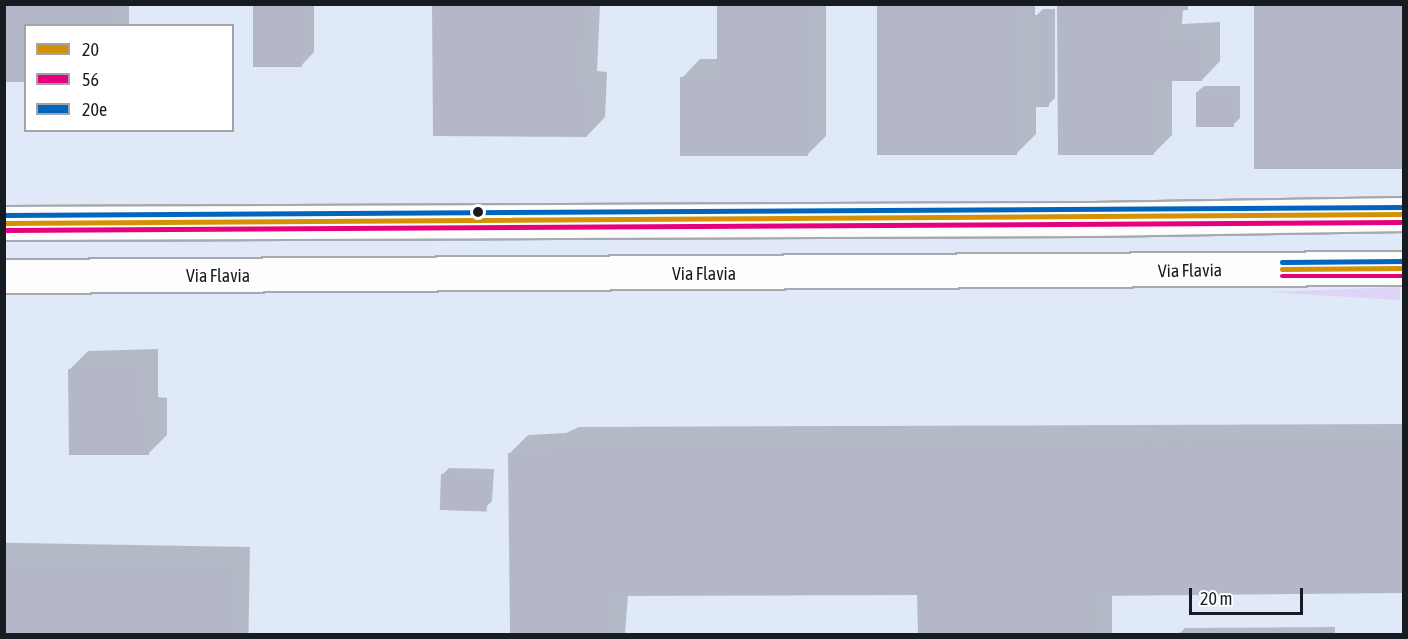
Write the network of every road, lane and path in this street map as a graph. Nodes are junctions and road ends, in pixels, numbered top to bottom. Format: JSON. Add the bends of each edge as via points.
{"nodes":[{"id":1,"x":1404,"y":213,"type":"edge"},
{"id":2,"x":4,"y":223,"type":"edge"},
{"id":3,"x":1404,"y":268,"type":"edge"},
{"id":4,"x":4,"y":276,"type":"edge"}],
"edges":[{"from":1,"to":2,"type":"main road","via":[[1071,219]]},
{"from":3,"to":4,"type":"main road","name":"Via Flavia"}]}
